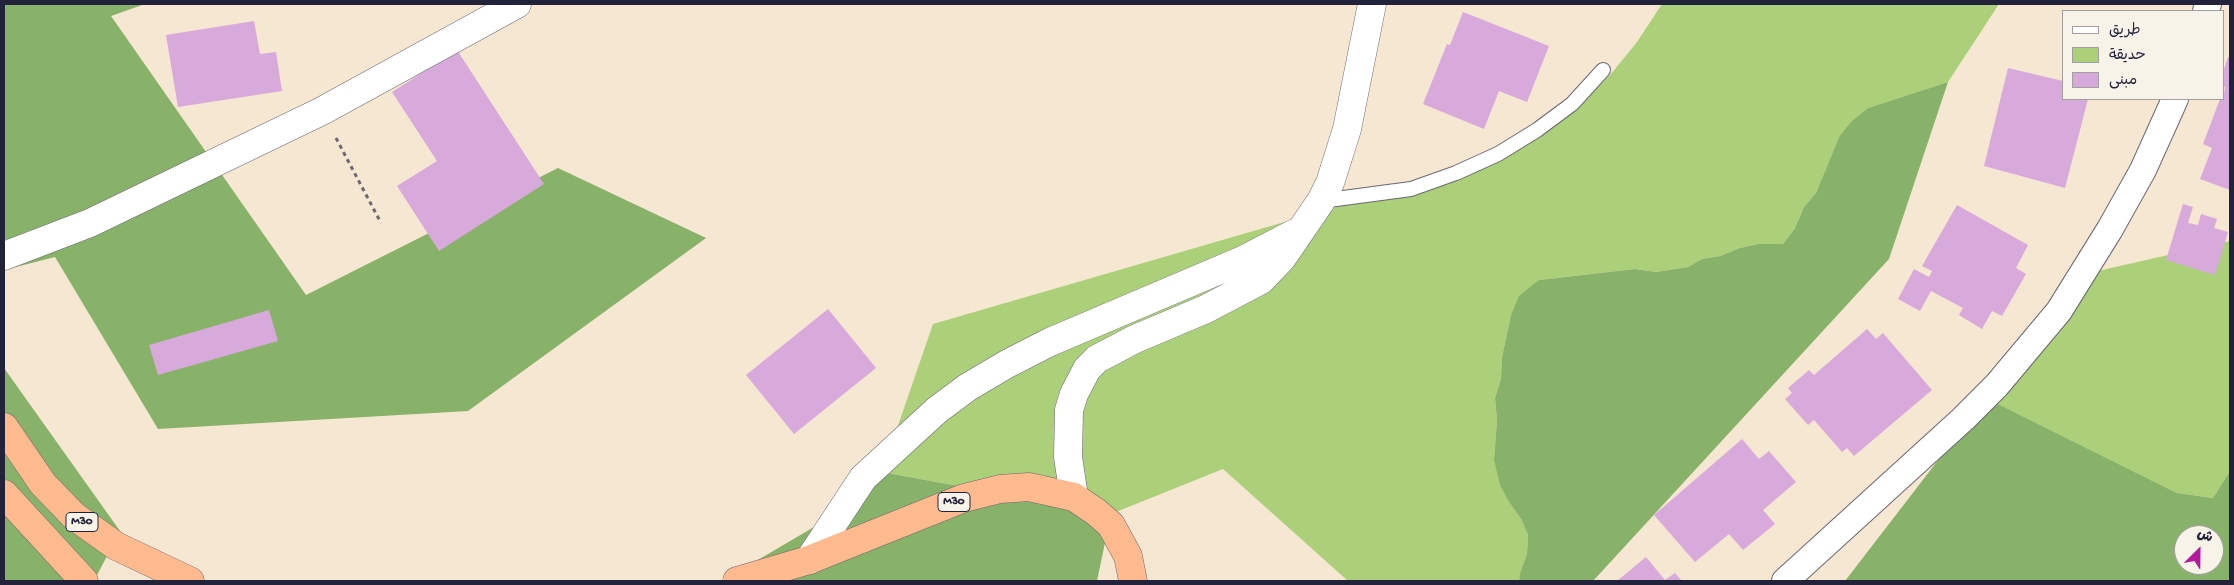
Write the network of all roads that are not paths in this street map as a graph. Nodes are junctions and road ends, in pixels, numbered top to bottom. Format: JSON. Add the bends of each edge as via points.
{"nodes":[{"id":1,"x":517,"y":4,"type":"edge"},
{"id":2,"x":1372,"y":4,"type":"edge"},
{"id":3,"x":1604,"y":70,"type":"dead end"},
{"id":4,"x":2175,"y":100,"type":"edge"},
{"id":5,"x":1321,"y":201,"type":"junction"},
{"id":6,"x":1303,"y":228,"type":"junction"},
{"id":7,"x":4,"y":256,"type":"edge"},
{"id":8,"x":4,"y":427,"type":"edge"},
{"id":9,"x":4,"y":494,"type":"edge"},
{"id":10,"x":1074,"y":497,"type":"junction"},
{"id":11,"x":809,"y":560,"type":"junction"},
{"id":12,"x":84,"y":581,"type":"edge"},
{"id":13,"x":190,"y":581,"type":"edge"},
{"id":14,"x":737,"y":581,"type":"edge"},
{"id":15,"x":1133,"y":581,"type":"edge"},
{"id":16,"x":1785,"y":581,"type":"edge"}],
"edges":[{"from":1,"to":7,"type":"street","via":[[322,110],[90,222]]},
{"from":2,"to":5,"type":"street","via":[[1347,129],[1330,184]]},
{"from":3,"to":5,"type":"lane","via":[[1572,104],[1498,154],[1411,189]]},
{"from":4,"to":16,"type":"street","via":[[2143,170],[2059,311],[1964,419]]},
{"from":5,"to":6,"type":"street"},
{"from":6,"to":10,"type":"street","via":[[1282,258],[1261,280],[1206,309],[1135,339],[1097,359],[1087,369],[1069,410],[1068,457]]},
{"from":6,"to":11,"type":"street","via":[[1250,257],[1050,342],[968,387],[937,410],[863,478]]},
{"from":8,"to":13,"type":"highway","number":"M30","via":[[43,484],[74,516],[116,546]]},
{"from":9,"to":12,"type":"highway"},
{"from":10,"to":11,"type":"highway","number":"M30","via":[[1029,487],[1000,489],[931,510]]},
{"from":10,"to":15,"type":"highway","number":"M30","via":[[1096,512],[1118,534],[1128,556]]},
{"from":11,"to":14,"type":"highway","number":"M30"}]}
